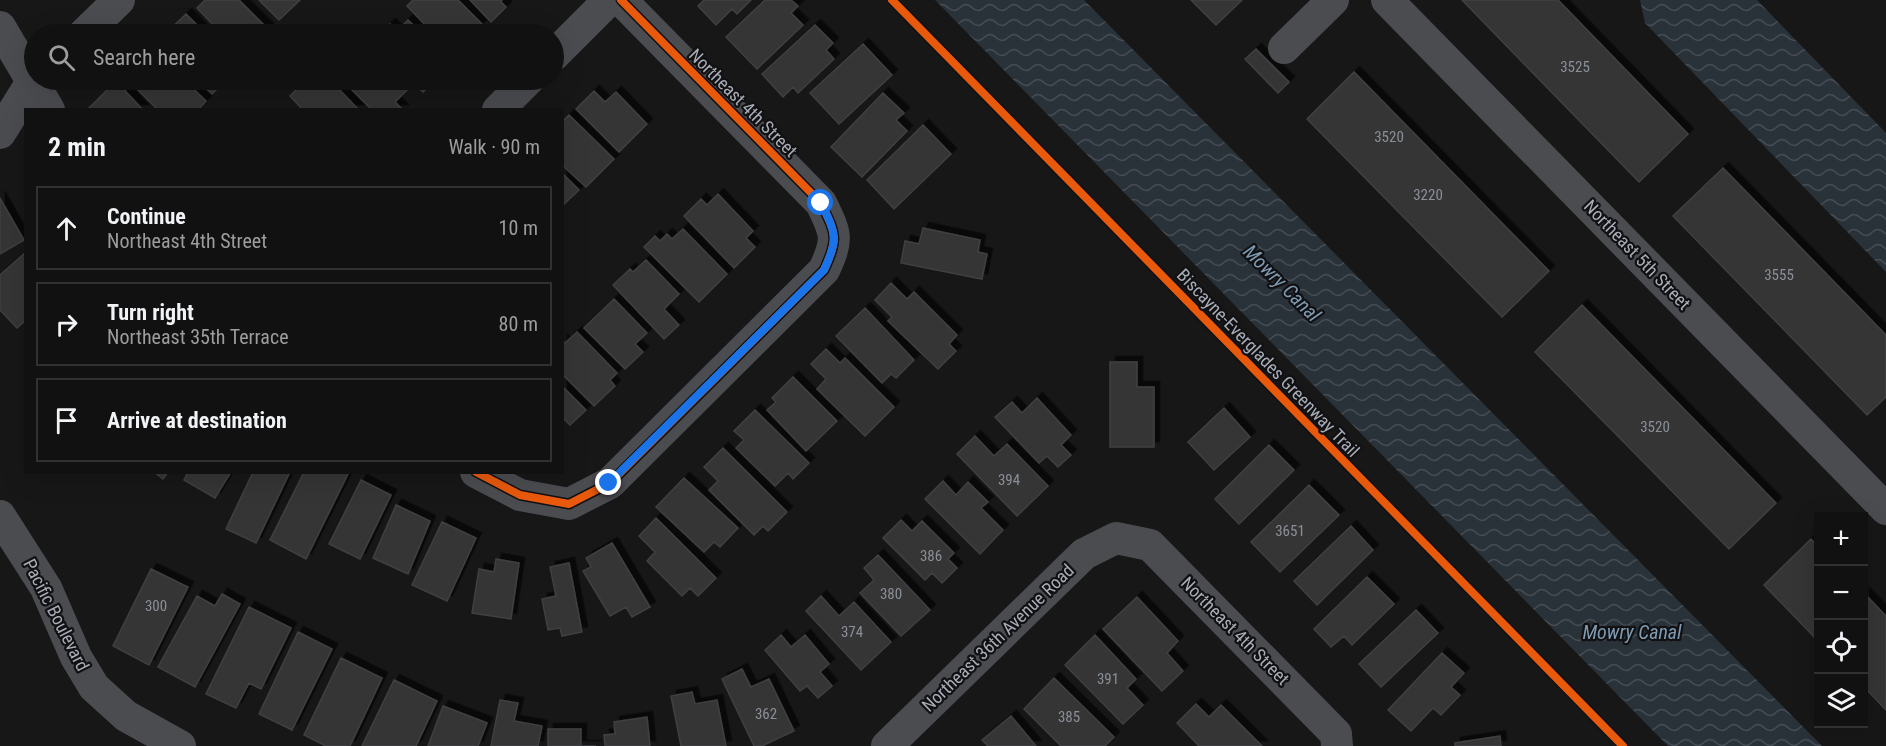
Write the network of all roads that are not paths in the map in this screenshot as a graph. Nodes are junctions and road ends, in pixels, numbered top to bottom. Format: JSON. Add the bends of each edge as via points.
{"nodes":[{"id":1,"x":119,"y":0,"type":"edge"},
{"id":2,"x":609,"y":0,"type":"edge"},
{"id":3,"x":621,"y":0,"type":"edge"},
{"id":4,"x":1333,"y":0,"type":"edge"},
{"id":5,"x":1387,"y":0,"type":"edge"},
{"id":6,"x":94,"y":24,"type":"edge"},
{"id":7,"x":0,"y":27,"type":"edge"},
{"id":8,"x":564,"y":45,"type":"edge"},
{"id":9,"x":1284,"y":48,"type":"dead end"},
{"id":10,"x":24,"y":64,"type":"edge"},
{"id":11,"x":24,"y":82,"type":"edge"},
{"id":12,"x":0,"y":90,"type":"edge"},
{"id":13,"x":27,"y":90,"type":"edge"},
{"id":14,"x":39,"y":90,"type":"edge"},
{"id":15,"x":518,"y":90,"type":"edge"},
{"id":16,"x":48,"y":108,"type":"edge"},
{"id":17,"x":500,"y":108,"type":"edge"},
{"id":18,"x":0,"y":133,"type":"edge"},
{"id":19,"x":480,"y":474,"type":"edge"},
{"id":20,"x":1886,"y":509,"type":"edge"},
{"id":21,"x":0,"y":516,"type":"edge"},
{"id":22,"x":1116,"y":538,"type":"joint"},
{"id":23,"x":180,"y":746,"type":"edge"},
{"id":24,"x":887,"y":746,"type":"edge"},
{"id":25,"x":1336,"y":746,"type":"edge"}],
"edges":[{"from":1,"to":6,"type":"street"},
{"from":2,"to":8,"type":"street"},
{"from":3,"to":19,"type":"street","name":"Northeast 4th Street","via":[[821,203],[835,233],[833,250],[824,270],[609,483],[569,504],[520,495]]},
{"from":4,"to":9,"type":"street"},
{"from":5,"to":20,"type":"street","name":"Northeast 5th Street"},
{"from":7,"to":10,"type":"street"},
{"from":11,"to":12,"type":"street"},
{"from":13,"to":18,"type":"street"},
{"from":14,"to":16,"type":"street"},
{"from":15,"to":17,"type":"street"},
{"from":21,"to":23,"type":"street","name":"Pacific Boulevard","via":[[46,588],[76,657],[94,687],[126,716]]},
{"from":22,"to":24,"type":"street","name":"Northeast 36th Avenue Road","via":[[1084,554]]},
{"from":22,"to":25,"type":"street","name":"Northeast 4th Street","via":[[1150,545],[1336,734]]}]}
